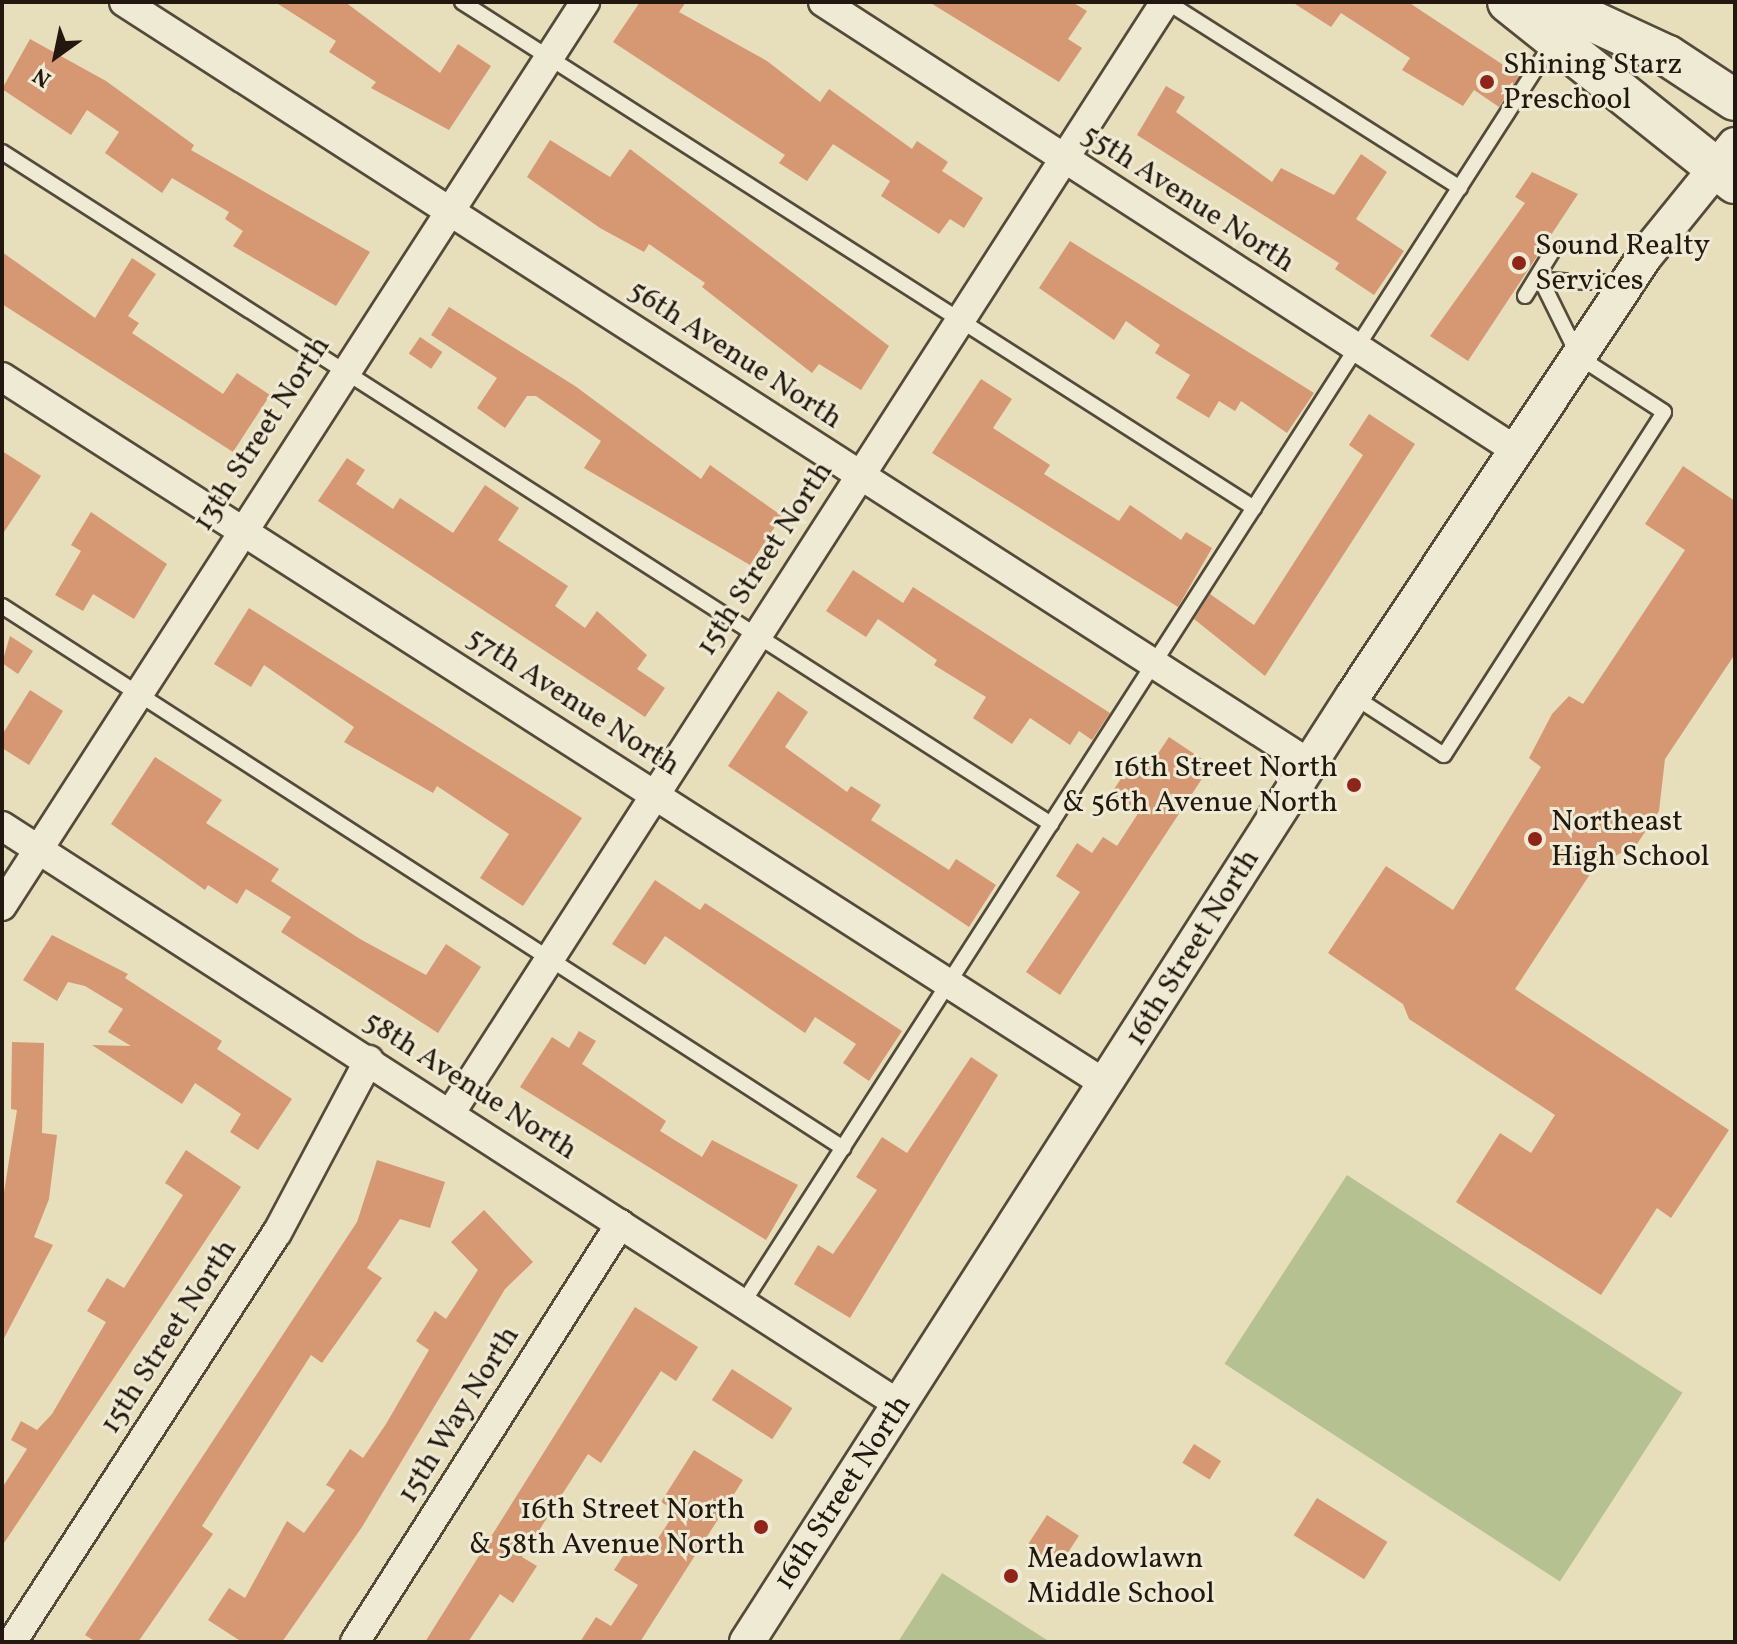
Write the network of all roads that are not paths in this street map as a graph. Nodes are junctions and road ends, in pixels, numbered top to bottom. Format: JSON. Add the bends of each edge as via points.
{"nodes":[{"id":1,"x":124,"y":2,"type":"edge"},
{"id":2,"x":462,"y":2,"type":"edge"},
{"id":3,"x":585,"y":2,"type":"edge"},
{"id":4,"x":823,"y":2,"type":"edge"},
{"id":5,"x":1166,"y":2,"type":"edge"},
{"id":6,"x":1508,"y":2,"type":"edge"},
{"id":7,"x":1551,"y":2,"type":"edge"},
{"id":8,"x":1553,"y":42,"type":"junction"},
{"id":9,"x":548,"y":58,"type":"junction"},
{"id":10,"x":1735,"y":100,"type":"edge"},
{"id":11,"x":2,"y":152,"type":"edge"},
{"id":12,"x":1064,"y":159,"type":"junction"},
{"id":13,"x":1729,"y":167,"type":"edge"},
{"id":14,"x":1460,"y":188,"type":"junction"},
{"id":15,"x":447,"y":210,"type":"junction"},
{"id":16,"x":1552,"y":252,"type":"dead end"},
{"id":17,"x":1539,"y":281,"type":"junction"},
{"id":18,"x":1628,"y":283,"type":"junction"},
{"id":19,"x":1525,"y":296,"type":"dead end"},
{"id":20,"x":960,"y":321,"type":"junction"},
{"id":21,"x":1357,"y":347,"type":"junction"},
{"id":22,"x":1579,"y":357,"type":"junction"},
{"id":23,"x":344,"y":370,"type":"junction"},
{"id":24,"x":2,"y":377,"type":"edge"},
{"id":25,"x":1517,"y":451,"type":"junction"},
{"id":26,"x":860,"y":476,"type":"junction"},
{"id":27,"x":1254,"y":508,"type":"junction"},
{"id":28,"x":242,"y":527,"type":"junction"},
{"id":29,"x":2,"y":606,"type":"edge"},
{"id":30,"x":756,"y":636,"type":"junction"},
{"id":31,"x":1154,"y":664,"type":"junction"},
{"id":32,"x":137,"y":694,"type":"junction"},
{"id":33,"x":1353,"y":696,"type":"junction"},
{"id":34,"x":1310,"y":764,"type":"junction"},
{"id":35,"x":654,"y":795,"type":"junction"},
{"id":36,"x":1051,"y":824,"type":"junction"},
{"id":37,"x":2,"y":826,"type":"edge"},
{"id":38,"x":39,"y":849,"type":"junction"},
{"id":39,"x":2,"y":906,"type":"edge"},
{"id":40,"x":549,"y":959,"type":"junction"},
{"id":41,"x":948,"y":984,"type":"junction"},
{"id":42,"x":369,"y":1060,"type":"junction"},
{"id":43,"x":1107,"y":1085,"type":"junction"},
{"id":44,"x":450,"y":1114,"type":"junction"},
{"id":45,"x":843,"y":1148,"type":"junction"},
{"id":46,"x":620,"y":1224,"type":"junction"},
{"id":47,"x":743,"y":1303,"type":"junction"},
{"id":48,"x":900,"y":1405,"type":"junction"},
{"id":49,"x":12,"y":1642,"type":"edge"},
{"id":50,"x":355,"y":1642,"type":"edge"},
{"id":51,"x":747,"y":1642,"type":"edge"}],
"edges":[{"from":1,"to":15,"type":"street","name":"56th Avenue North"},
{"from":2,"to":9,"type":"lane"},
{"from":3,"to":9,"type":"street","name":"13th Street North"},
{"from":4,"to":12,"type":"street","name":"55th Avenue North"},
{"from":5,"to":12,"type":"street","name":"15th Street North"},
{"from":5,"to":14,"type":"lane"},
{"from":6,"to":8,"type":"main road"},
{"from":7,"to":10,"type":"main road","via":[[1604,18]]},
{"from":8,"to":13,"type":"main road"},
{"from":8,"to":14,"type":"lane"},
{"from":9,"to":15,"type":"street","name":"13th Street North"},
{"from":9,"to":20,"type":"lane"},
{"from":11,"to":23,"type":"lane"},
{"from":12,"to":20,"type":"street","name":"15th Street North"},
{"from":12,"to":21,"type":"street","name":"55th Avenue North"},
{"from":13,"to":18,"type":"street","name":"16th Street North"},
{"from":14,"to":21,"type":"lane"},
{"from":15,"to":23,"type":"street","name":"13th Street North"},
{"from":15,"to":26,"type":"street","name":"56th Avenue North"},
{"from":16,"to":17,"type":"lane"},
{"from":17,"to":18,"type":"lane"},
{"from":17,"to":19,"type":"lane"},
{"from":17,"to":22,"type":"lane"},
{"from":18,"to":22,"type":"street","name":"16th Street North"},
{"from":20,"to":26,"type":"street","name":"15th Street North"},
{"from":20,"to":27,"type":"lane"},
{"from":21,"to":25,"type":"street","name":"55th Avenue North"},
{"from":21,"to":27,"type":"lane"},
{"from":22,"to":25,"type":"street","name":"16th Street North"},
{"from":22,"to":33,"type":"lane","via":[[1664,412],[1444,755]]},
{"from":23,"to":28,"type":"street","name":"13th Street North"},
{"from":23,"to":30,"type":"lane"},
{"from":24,"to":28,"type":"street","name":"57th Avenue North"},
{"from":25,"to":33,"type":"street","name":"16th Street North"},
{"from":26,"to":30,"type":"street","name":"15th Street North"},
{"from":26,"to":31,"type":"street","name":"56th Avenue North"},
{"from":27,"to":31,"type":"lane"},
{"from":28,"to":32,"type":"street","name":"13th Street North"},
{"from":28,"to":35,"type":"street","name":"57th Avenue North"},
{"from":29,"to":32,"type":"lane"},
{"from":30,"to":35,"type":"street","name":"15th Street North"},
{"from":30,"to":36,"type":"lane"},
{"from":31,"to":34,"type":"street","name":"56th Avenue North"},
{"from":31,"to":36,"type":"lane"},
{"from":32,"to":38,"type":"street","name":"13th Street North"},
{"from":32,"to":40,"type":"lane"},
{"from":33,"to":34,"type":"street","name":"16th Street North"},
{"from":34,"to":43,"type":"street","name":"16th Street North"},
{"from":35,"to":40,"type":"street","name":"15th Street North"},
{"from":35,"to":41,"type":"street","name":"57th Avenue North"},
{"from":36,"to":41,"type":"lane"},
{"from":37,"to":38,"type":"street","name":"58th Avenue North"},
{"from":38,"to":39,"type":"street","name":"13th Street North"},
{"from":38,"to":42,"type":"street","name":"58th Avenue North"},
{"from":40,"to":44,"type":"street","name":"15th Street North"},
{"from":40,"to":45,"type":"lane"},
{"from":41,"to":43,"type":"street","name":"57th Avenue North"},
{"from":41,"to":45,"type":"lane"},
{"from":42,"to":44,"type":"street","name":"58th Avenue North"},
{"from":42,"to":49,"type":"street","name":"15th Street North","via":[[277,1233]]},
{"from":43,"to":48,"type":"street","name":"16th Street North"},
{"from":44,"to":46,"type":"street","name":"58th Avenue North"},
{"from":45,"to":47,"type":"lane"},
{"from":46,"to":47,"type":"street","name":"58th Avenue North"},
{"from":46,"to":50,"type":"street","name":"15th Way North"},
{"from":47,"to":48,"type":"street","name":"58th Avenue North"},
{"from":48,"to":51,"type":"street","name":"16th Street North"}]}
